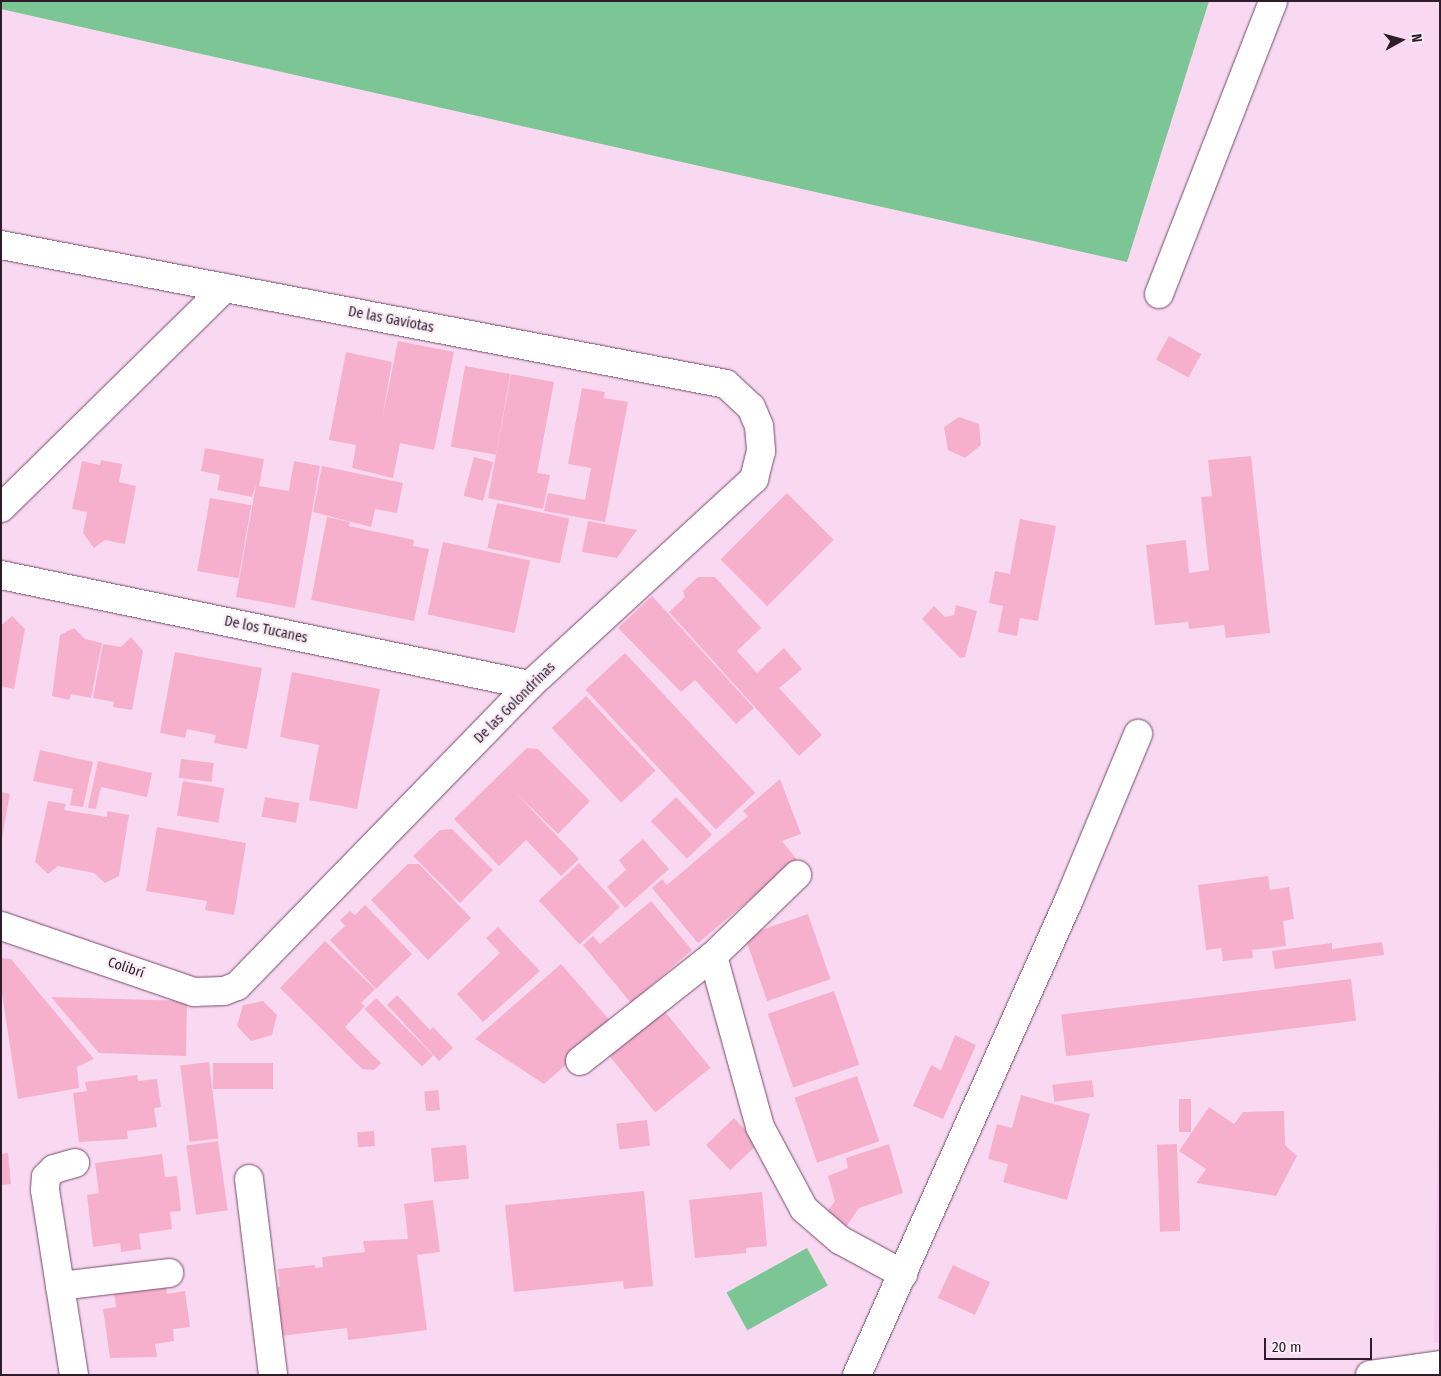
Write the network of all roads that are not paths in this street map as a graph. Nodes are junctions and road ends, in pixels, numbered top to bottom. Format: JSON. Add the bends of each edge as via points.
{"nodes":[{"id":1,"x":1273,"y":1,"type":"edge"},
{"id":2,"x":1,"y":245,"type":"edge"},
{"id":3,"x":225,"y":288,"type":"junction"},
{"id":4,"x":1159,"y":294,"type":"dead end"},
{"id":5,"x":758,"y":426,"type":"joint"},
{"id":6,"x":1,"y":508,"type":"edge"},
{"id":7,"x":1,"y":575,"type":"edge"},
{"id":8,"x":530,"y":685,"type":"junction"},
{"id":9,"x":1138,"y":734,"type":"dead end"},
{"id":10,"x":797,"y":874,"type":"dead end"},
{"id":11,"x":1,"y":926,"type":"edge"},
{"id":12,"x":713,"y":956,"type":"junction"},
{"id":13,"x":249,"y":976,"type":"joint"},
{"id":14,"x":580,"y":1061,"type":"dead end"},
{"id":15,"x":75,"y":1163,"type":"dead end"},
{"id":16,"x":249,"y":1179,"type":"dead end"},
{"id":17,"x":169,"y":1273,"type":"dead end"},
{"id":18,"x":903,"y":1274,"type":"junction"},
{"id":19,"x":60,"y":1286,"type":"junction"},
{"id":20,"x":1440,"y":1365,"type":"edge"},
{"id":21,"x":74,"y":1375,"type":"edge"},
{"id":22,"x":273,"y":1375,"type":"edge"},
{"id":23,"x":857,"y":1375,"type":"edge"},
{"id":24,"x":1370,"y":1375,"type":"edge"}],
"edges":[{"from":1,"to":4,"type":"street"},
{"from":2,"to":3,"type":"street","name":"De las Gaviotas"},
{"from":3,"to":5,"type":"street","name":"De las Gaviotas","via":[[726,384],[751,407]]},
{"from":3,"to":6,"type":"street"},
{"from":5,"to":8,"type":"street","name":"De las Golondrinas","via":[[761,451],[754,479]]},
{"from":7,"to":8,"type":"street","name":"De los Tucanes"},
{"from":8,"to":13,"type":"street","name":"De las Golondrinas"},
{"from":9,"to":18,"type":"street","via":[[1069,900]]},
{"from":10,"to":12,"type":"street"},
{"from":11,"to":13,"type":"street","name":"Colibrí","via":[[194,992],[224,992]]},
{"from":12,"to":14,"type":"street"},
{"from":12,"to":18,"type":"street","via":[[760,1127],[804,1209],[840,1240]]},
{"from":15,"to":19,"type":"street","via":[[54,1169],[46,1177],[45,1190]]},
{"from":16,"to":22,"type":"street"},
{"from":17,"to":19,"type":"street"},
{"from":18,"to":23,"type":"street"},
{"from":19,"to":21,"type":"street"},
{"from":20,"to":24,"type":"street"}]}
